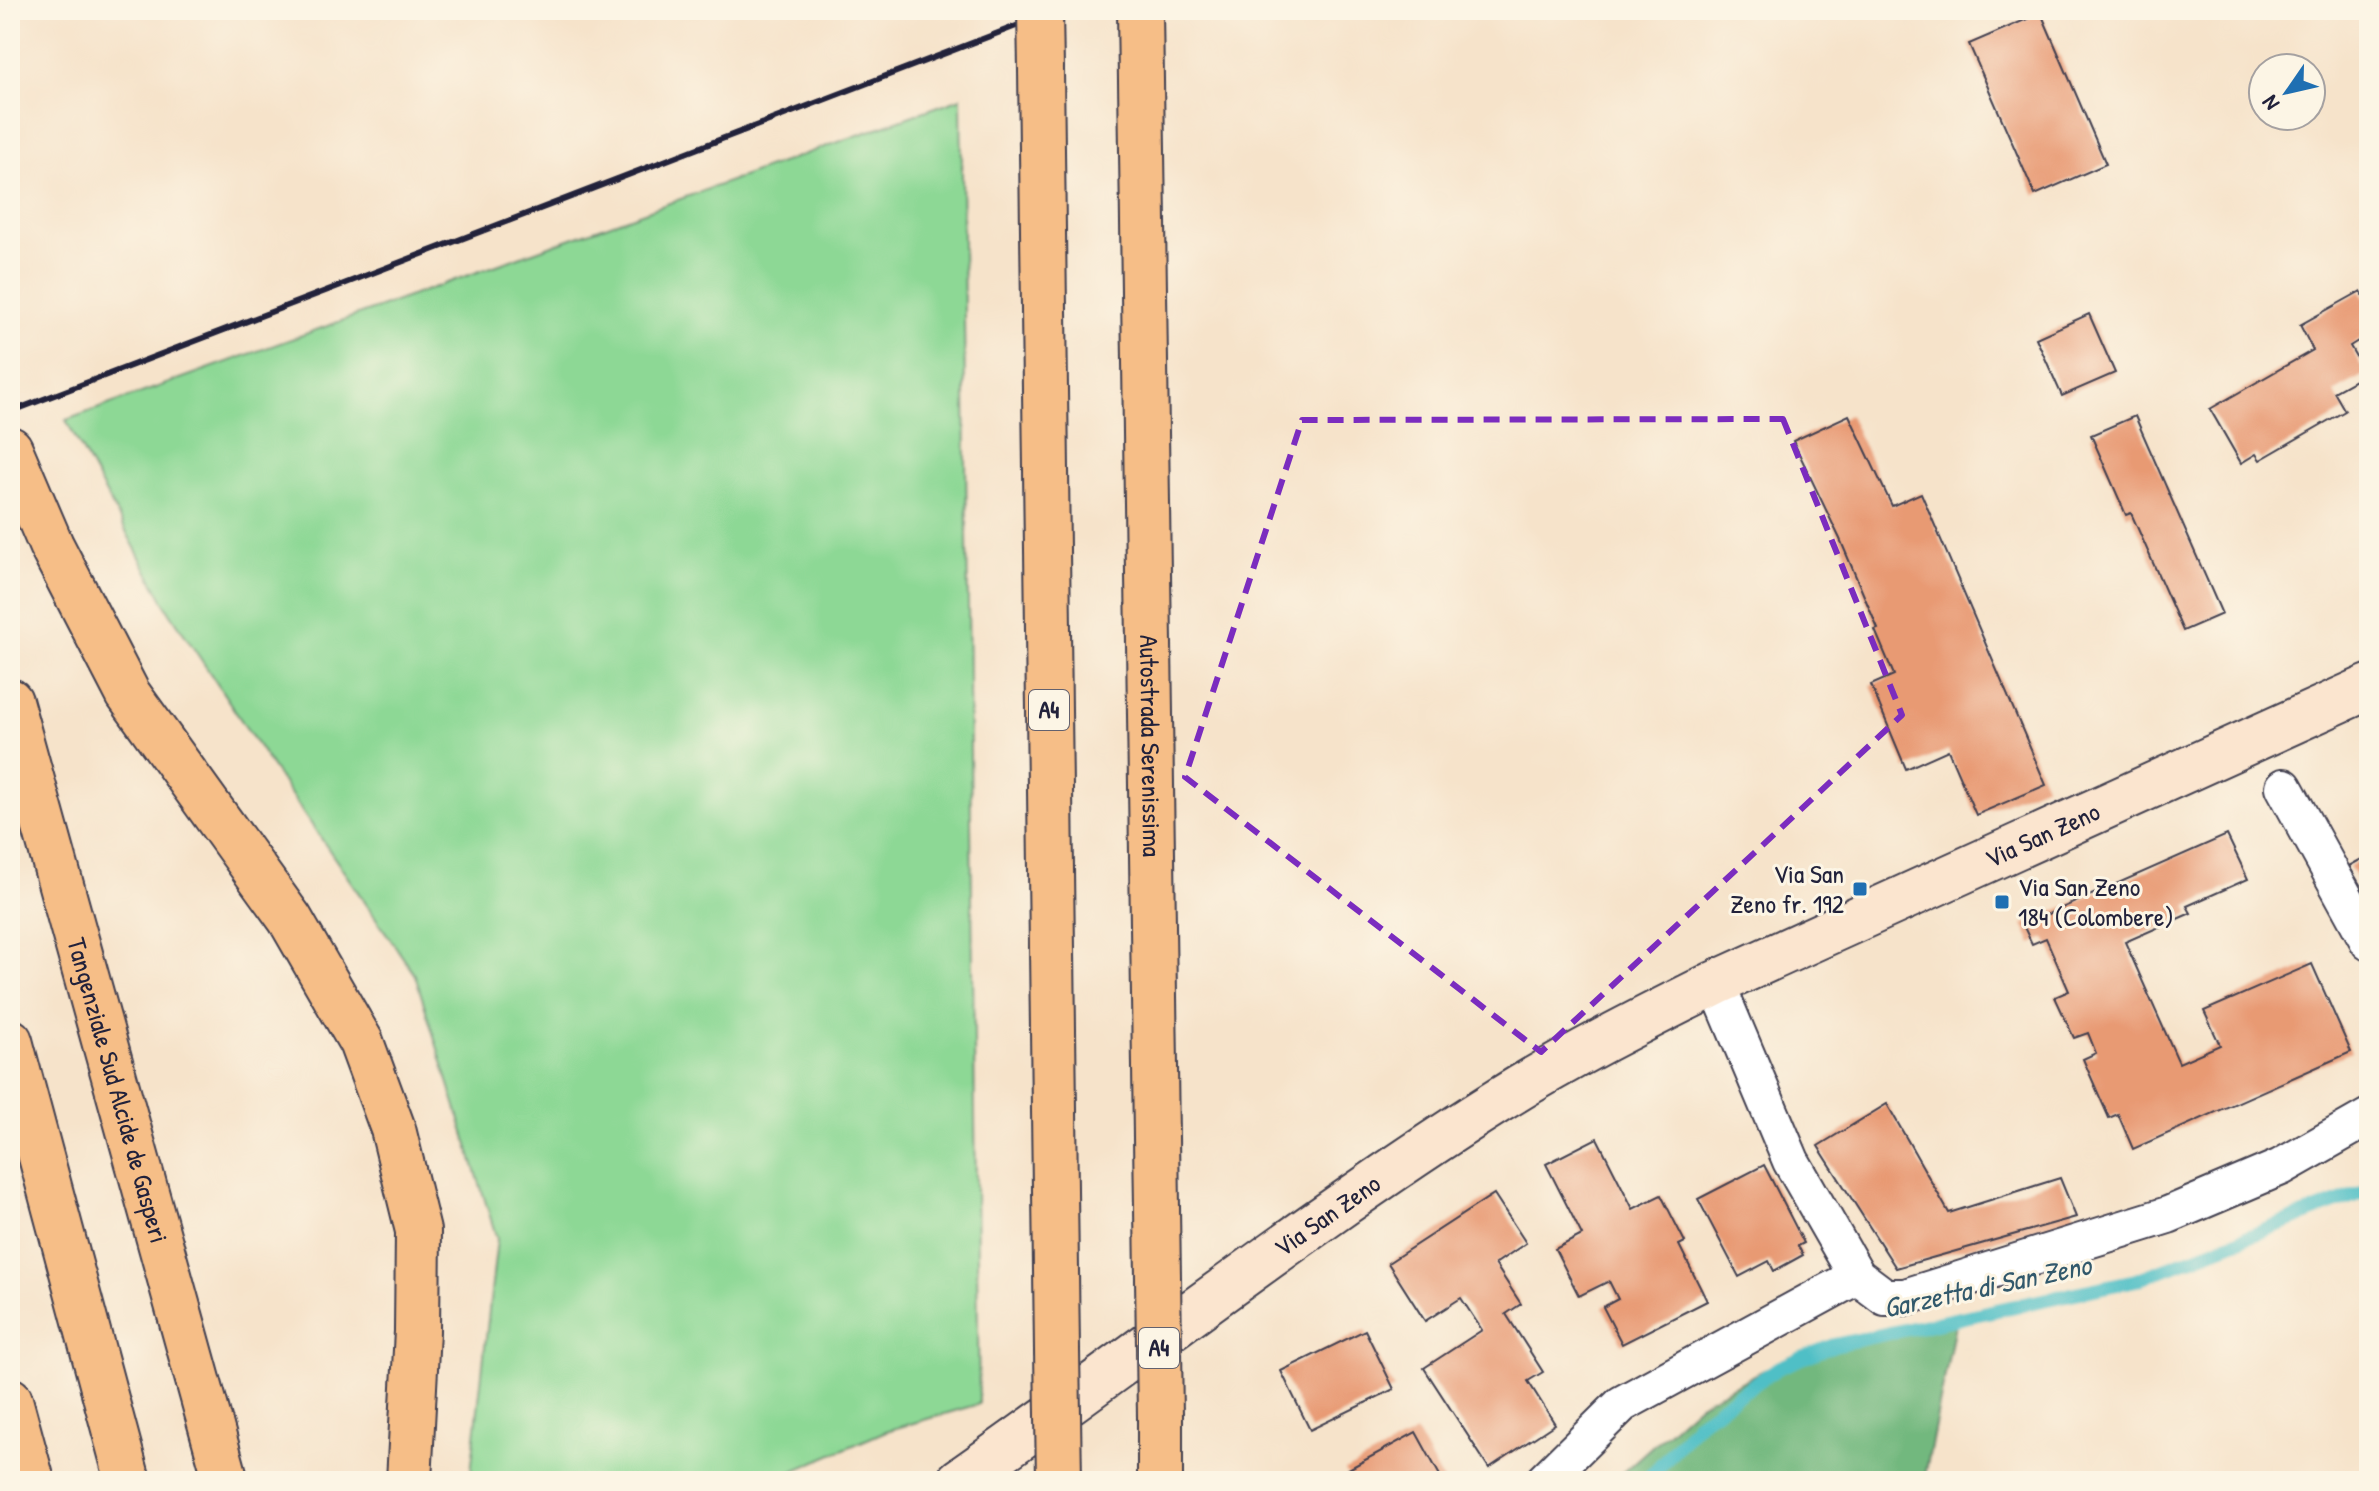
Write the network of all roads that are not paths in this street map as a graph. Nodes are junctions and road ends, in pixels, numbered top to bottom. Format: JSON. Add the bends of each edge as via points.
{"nodes":[{"id":1,"x":1040,"y":10,"type":"edge"},
{"id":2,"x":1140,"y":21,"type":"edge"},
{"id":3,"x":10,"y":449,"type":"edge"},
{"id":4,"x":2369,"y":687,"type":"edge"},
{"id":5,"x":10,"y":701,"type":"edge"},
{"id":6,"x":2284,"y":787,"type":"dead end"},
{"id":7,"x":2369,"y":942,"type":"edge"},
{"id":8,"x":1716,"y":983,"type":"junction"},
{"id":9,"x":10,"y":1041,"type":"edge"},
{"id":10,"x":2369,"y":1117,"type":"edge"},
{"id":11,"x":1857,"y":1276,"type":"junction"},
{"id":12,"x":10,"y":1400,"type":"edge"},
{"id":13,"x":32,"y":1481,"type":"edge"},
{"id":14,"x":128,"y":1481,"type":"edge"},
{"id":15,"x":226,"y":1481,"type":"edge"},
{"id":16,"x":409,"y":1481,"type":"edge"},
{"id":17,"x":959,"y":1481,"type":"edge"},
{"id":18,"x":1059,"y":1481,"type":"edge"},
{"id":19,"x":1160,"y":1481,"type":"edge"},
{"id":20,"x":1544,"y":1481,"type":"edge"}],
"edges":[{"from":1,"to":18,"type":"highway","number":"A4","bridge":true},
{"from":2,"to":19,"type":"highway","name":"Autostrada Serenissima","number":"A4","bridge":true},
{"from":3,"to":16,"type":"highway","via":[[51,545],[128,694],[290,919],[361,1042],[393,1129],[418,1231]]},
{"from":4,"to":8,"type":"street","name":"Via San Zeno"},
{"from":5,"to":15,"type":"highway","name":"Tangenziale Sud Alcide de Gasperi"},
{"from":6,"to":7,"type":"street"},
{"from":8,"to":11,"type":"street","via":[[1791,1161]]},
{"from":8,"to":17,"type":"street","name":"Via San Zeno","via":[[1611,1036],[1434,1143]]},
{"from":9,"to":14,"type":"highway"},
{"from":10,"to":11,"type":"street","via":[[2281,1167],[2168,1215],[1905,1297],[1885,1297]]},
{"from":11,"to":20,"type":"street","via":[[1622,1404]]},
{"from":12,"to":13,"type":"highway"}]}
